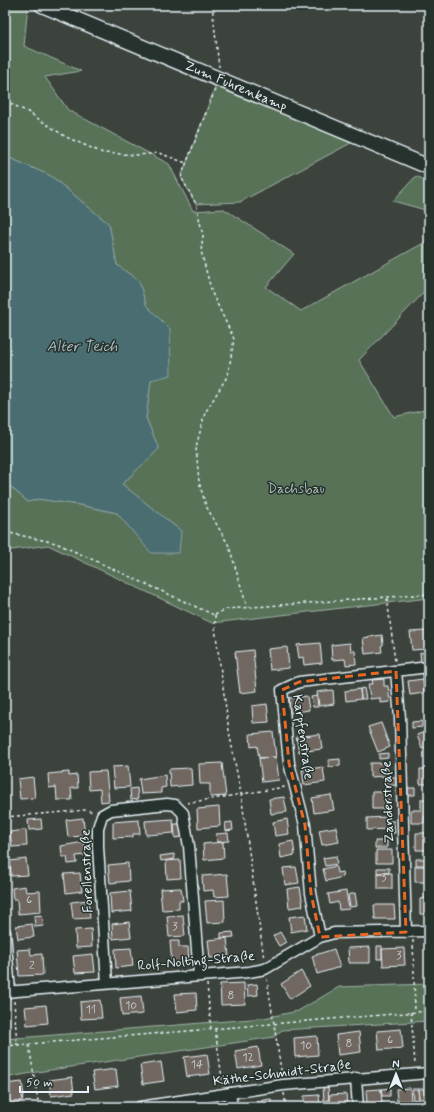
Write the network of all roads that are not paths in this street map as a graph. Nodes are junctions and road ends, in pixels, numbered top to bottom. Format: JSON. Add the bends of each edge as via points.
{"nodes":[{"id":1,"x":42,"y":5,"type":"edge"},
{"id":2,"x":429,"y":167,"type":"edge"},
{"id":3,"x":429,"y":667,"type":"edge"},
{"id":4,"x":396,"y":671,"type":"junction"},
{"id":5,"x":429,"y":931,"type":"edge"},
{"id":6,"x":5,"y":932,"type":"edge"},
{"id":7,"x":409,"y":932,"type":"junction"},
{"id":8,"x":320,"y":937,"type":"junction"},
{"id":9,"x":202,"y":975,"type":"junction"},
{"id":10,"x":107,"y":983,"type":"junction"},
{"id":11,"x":9,"y":992,"type":"edge"},
{"id":12,"x":429,"y":1073,"type":"edge"},
{"id":13,"x":356,"y":1078,"type":"junction"},
{"id":14,"x":227,"y":1094,"type":"junction"},
{"id":15,"x":141,"y":1107,"type":"edge"},
{"id":16,"x":232,"y":1107,"type":"edge"},
{"id":17,"x":358,"y":1107,"type":"edge"}],
"edges":[{"from":1,"to":2,"type":"street","name":"Zum Fuhrenkamp"},
{"from":3,"to":4,"type":"street","name":"Karpfenstraße"},
{"from":4,"to":7,"type":"street","name":"Zanderstraße"},
{"from":4,"to":8,"type":"street","name":"Karpfenstraße","via":[[299,682],[282,690],[289,763],[305,825],[311,894]]},
{"from":5,"to":7,"type":"street","name":"Rolf-Nolting-Straße"},
{"from":6,"to":11,"type":"street"},
{"from":7,"to":8,"type":"street","name":"Rolf-Nolting-Straße","via":[[334,933]]},
{"from":8,"to":9,"type":"street","name":"Rolf-Nolting-Straße","via":[[265,969]]},
{"from":9,"to":10,"type":"street","name":"Rolf-Nolting-Straße"},
{"from":9,"to":10,"type":"street","name":"Forellenstraße","via":[[189,846],[183,813],[175,805],[167,804],[111,810],[102,815],[98,828],[98,847]]},
{"from":10,"to":11,"type":"street","name":"Rolf-Nolting-Straße"},
{"from":12,"to":13,"type":"street","name":"Käthe-Schmidt-Straße"},
{"from":13,"to":14,"type":"street","name":"Käthe-Schmidt-Straße","via":[[283,1085]]},
{"from":13,"to":17,"type":"street"},
{"from":14,"to":15,"type":"street","name":"Käthe-Schmidt-Straße"},
{"from":14,"to":16,"type":"street"}]}
